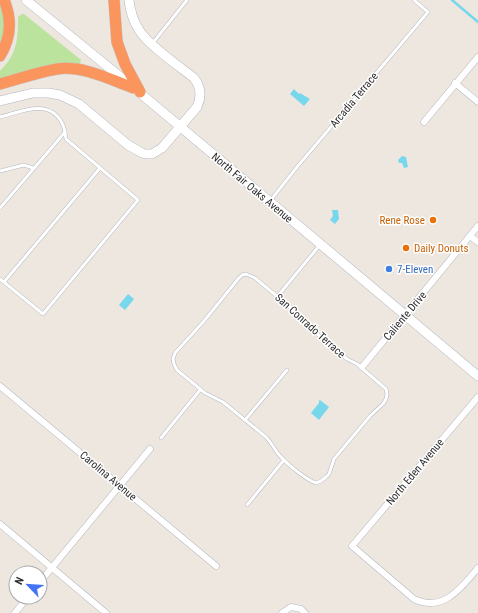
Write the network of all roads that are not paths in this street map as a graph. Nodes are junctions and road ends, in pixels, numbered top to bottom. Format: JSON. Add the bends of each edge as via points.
{"nodes":[{"id":1,"x":4,"y":0,"type":"edge"},
{"id":2,"x":26,"y":0,"type":"edge"},
{"id":3,"x":114,"y":0,"type":"edge"},
{"id":4,"x":129,"y":0,"type":"edge"},
{"id":5,"x":187,"y":0,"type":"edge"},
{"id":6,"x":414,"y":0,"type":"edge"},
{"id":7,"x":152,"y":44,"type":"junction"},
{"id":8,"x":0,"y":56,"type":"edge"},
{"id":9,"x":478,"y":57,"type":"edge"},
{"id":10,"x":455,"y":83,"type":"junction"},
{"id":11,"x":0,"y":84,"type":"edge"},
{"id":12,"x":137,"y":91,"type":"junction"},
{"id":13,"x":0,"y":101,"type":"edge"},
{"id":14,"x":478,"y":102,"type":"edge"},
{"id":15,"x":0,"y":117,"type":"edge"},
{"id":16,"x":424,"y":122,"type":"dead end"},
{"id":17,"x":180,"y":127,"type":"junction"},
{"id":18,"x":65,"y":132,"type":"junction"},
{"id":19,"x":33,"y":168,"type":"junction"},
{"id":20,"x":100,"y":168,"type":"junction"},
{"id":21,"x":0,"y":171,"type":"edge"},
{"id":22,"x":269,"y":202,"type":"junction"},
{"id":23,"x":0,"y":208,"type":"edge"},
{"id":24,"x":478,"y":226,"type":"edge"},
{"id":25,"x":470,"y":236,"type":"junction"},
{"id":26,"x":478,"y":242,"type":"edge"},
{"id":27,"x":320,"y":245,"type":"junction"},
{"id":28,"x":0,"y":279,"type":"edge"},
{"id":29,"x":4,"y":282,"type":"junction"},
{"id":30,"x":277,"y":296,"type":"junction"},
{"id":31,"x":405,"y":315,"type":"junction"},
{"id":32,"x":362,"y":368,"type":"junction"},
{"id":33,"x":287,"y":370,"type":"dead end"},
{"id":34,"x":478,"y":376,"type":"edge"},
{"id":35,"x":0,"y":386,"type":"edge"},
{"id":36,"x":200,"y":390,"type":"junction"},
{"id":37,"x":478,"y":397,"type":"edge"},
{"id":38,"x":245,"y":420,"type":"junction"},
{"id":39,"x":161,"y":438,"type":"dead end"},
{"id":40,"x":150,"y":449,"type":"dead end"},
{"id":41,"x":284,"y":460,"type":"junction"},
{"id":42,"x":120,"y":486,"type":"junction"},
{"id":43,"x":247,"y":505,"type":"dead end"},
{"id":44,"x":0,"y":524,"type":"edge"},
{"id":45,"x":216,"y":566,"type":"dead end"},
{"id":46,"x":52,"y":568,"type":"junction"},
{"id":47,"x":478,"y":568,"type":"edge"},
{"id":48,"x":48,"y":573,"type":"edge"},
{"id":49,"x":22,"y":605,"type":"edge"},
{"id":50,"x":15,"y":613,"type":"edge"},
{"id":51,"x":106,"y":613,"type":"edge"},
{"id":52,"x":282,"y":613,"type":"edge"},
{"id":53,"x":305,"y":613,"type":"edge"}],
"edges":[{"from":1,"to":8,"type":"highway","via":[[9,33]]},
{"from":2,"to":12,"type":"main road","name":"North Fair Oaks Avenue"},
{"from":3,"to":12,"type":"highway","via":[[117,42]]},
{"from":4,"to":7,"type":"main road","via":[[140,31]]},
{"from":5,"to":7,"type":"lane"},
{"from":6,"to":22,"type":"lane","name":"Arcadia Terrace","via":[[428,12]]},
{"from":7,"to":17,"type":"main road","via":[[194,78],[201,89],[197,107]]},
{"from":9,"to":10,"type":"street"},
{"from":10,"to":14,"type":"street"},
{"from":10,"to":16,"type":"street"},
{"from":11,"to":12,"type":"highway","via":[[57,69],[67,69],[86,72]]},
{"from":12,"to":17,"type":"main road","name":"North Fair Oaks Avenue"},
{"from":13,"to":17,"type":"main road","via":[[33,93],[60,95],[78,104],[128,145],[146,154],[158,151]]},
{"from":15,"to":18,"type":"lane","via":[[44,108],[57,117]]},
{"from":17,"to":22,"type":"main road","name":"North Fair Oaks Avenue"},
{"from":18,"to":19,"type":"lane"},
{"from":18,"to":20,"type":"lane","via":[[66,139]]},
{"from":19,"to":21,"type":"lane","via":[[24,165]]},
{"from":19,"to":23,"type":"lane"},
{"from":20,"to":29,"type":"lane"},
{"from":20,"to":29,"type":"lane","via":[[138,200],[43,314]]},
{"from":22,"to":27,"type":"main road","name":"North Fair Oaks Avenue"},
{"from":24,"to":25,"type":"street","name":"Caliente Drive"},
{"from":25,"to":26,"type":"street"},
{"from":25,"to":31,"type":"street","name":"Caliente Drive"},
{"from":27,"to":30,"type":"lane"},
{"from":27,"to":31,"type":"main road","name":"North Fair Oaks Avenue"},
{"from":28,"to":29,"type":"lane"},
{"from":30,"to":32,"type":"lane","name":"San Conrado Terrace","via":[[302,317],[308,327]]},
{"from":30,"to":36,"type":"lane","name":"San Conrado Terrace","via":[[250,275],[242,275],[175,353],[173,359],[177,370]]},
{"from":31,"to":32,"type":"street","name":"Caliente Drive"},
{"from":31,"to":34,"type":"main road","name":"North Fair Oaks Avenue"},
{"from":32,"to":41,"type":"lane","name":"San Conrado Terrace","via":[[386,388],[386,399],[334,459],[329,474],[321,481],[312,482]]},
{"from":33,"to":38,"type":"lane"},
{"from":35,"to":42,"type":"street","name":"Carolina Avenue"},
{"from":36,"to":38,"type":"lane","name":"San Conrado Terrace","via":[[223,402]]},
{"from":36,"to":39,"type":"lane"},
{"from":37,"to":47,"type":"street","name":"North Eden Avenue","via":[[352,546],[425,606],[434,607],[453,598]]},
{"from":38,"to":41,"type":"lane","name":"San Conrado Terrace","via":[[271,442]]},
{"from":40,"to":42,"type":"street"},
{"from":41,"to":43,"type":"lane"},
{"from":42,"to":45,"type":"street","name":"Carolina Avenue"},
{"from":42,"to":46,"type":"street"},
{"from":44,"to":46,"type":"street"},
{"from":46,"to":48,"type":"street"},
{"from":46,"to":51,"type":"street"},
{"from":49,"to":50,"type":"street"},
{"from":52,"to":53,"type":"street","via":[[291,607],[301,609]]}]}
